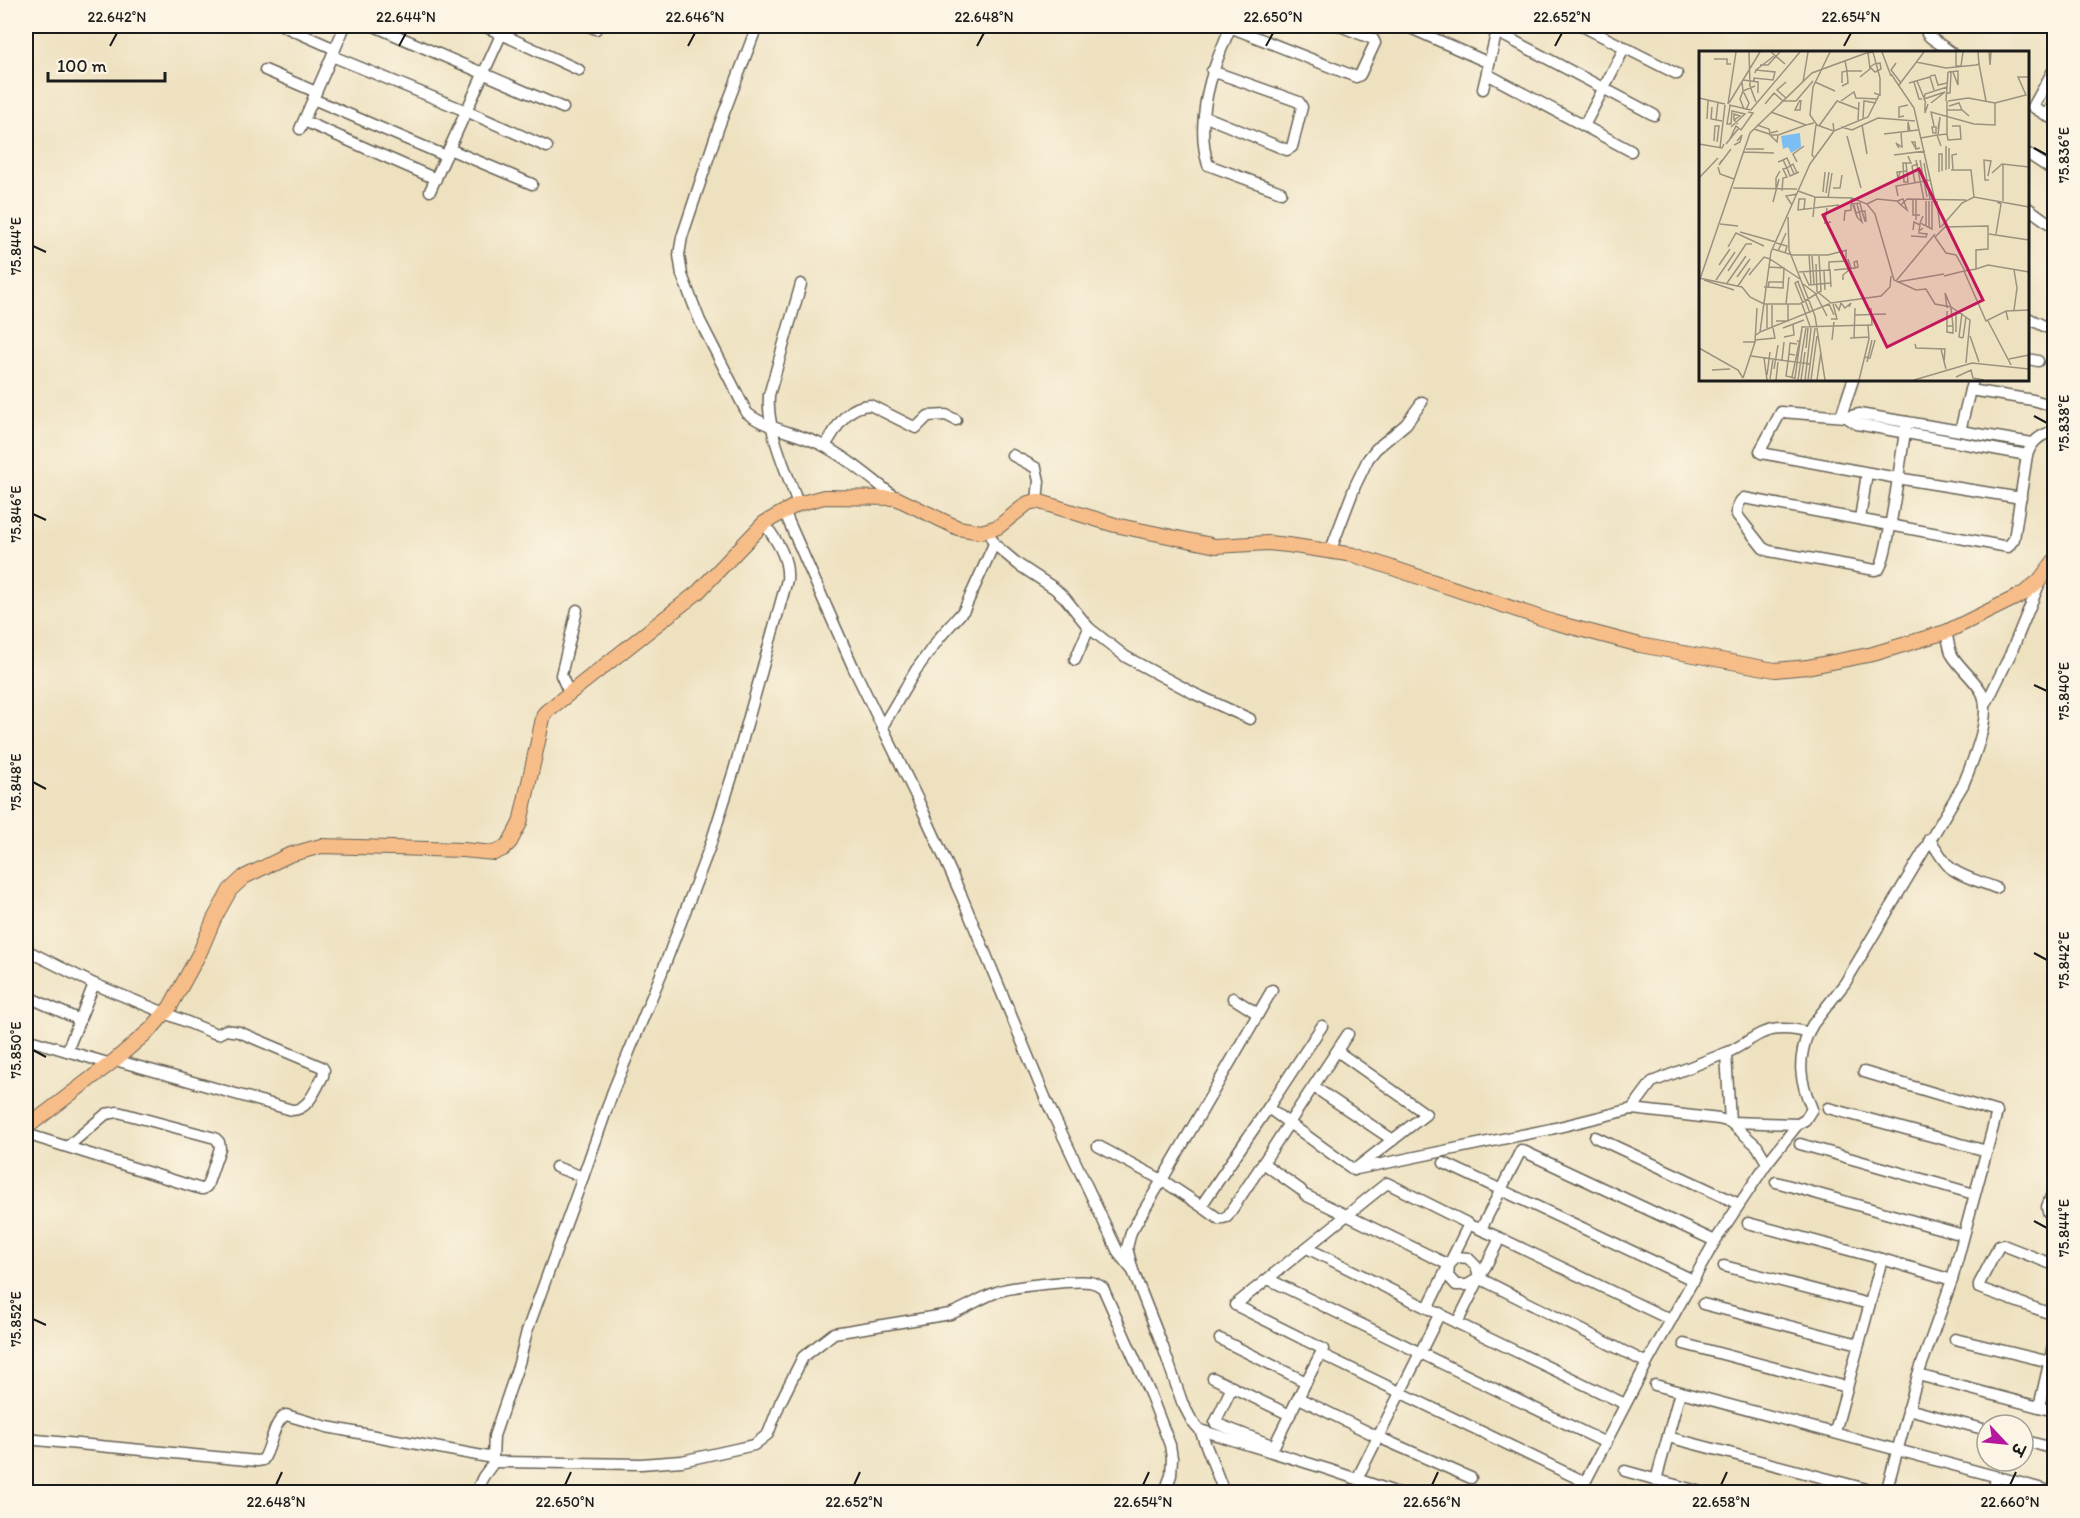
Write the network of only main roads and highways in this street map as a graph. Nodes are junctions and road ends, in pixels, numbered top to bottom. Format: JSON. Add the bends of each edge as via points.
{"nodes":[{"id":1,"x":2055,"y":561,"type":"edge"},
{"id":2,"x":26,"y":1128,"type":"edge"}],
"edges":[{"from":1,"to":2,"type":"main road","via":[[2023,594],[1946,632],[1873,654],[1775,670],[1640,645],[1553,622],[1354,555],[1268,543],[1216,546],[1115,525],[1037,501],[1028,503],[998,527],[981,532],[958,528],[896,498],[824,497],[798,504],[766,521],[698,592],[544,714],[520,823],[503,849],[494,853],[321,846],[289,855],[244,877],[231,890],[214,919],[180,992],[151,1029]]}]}
